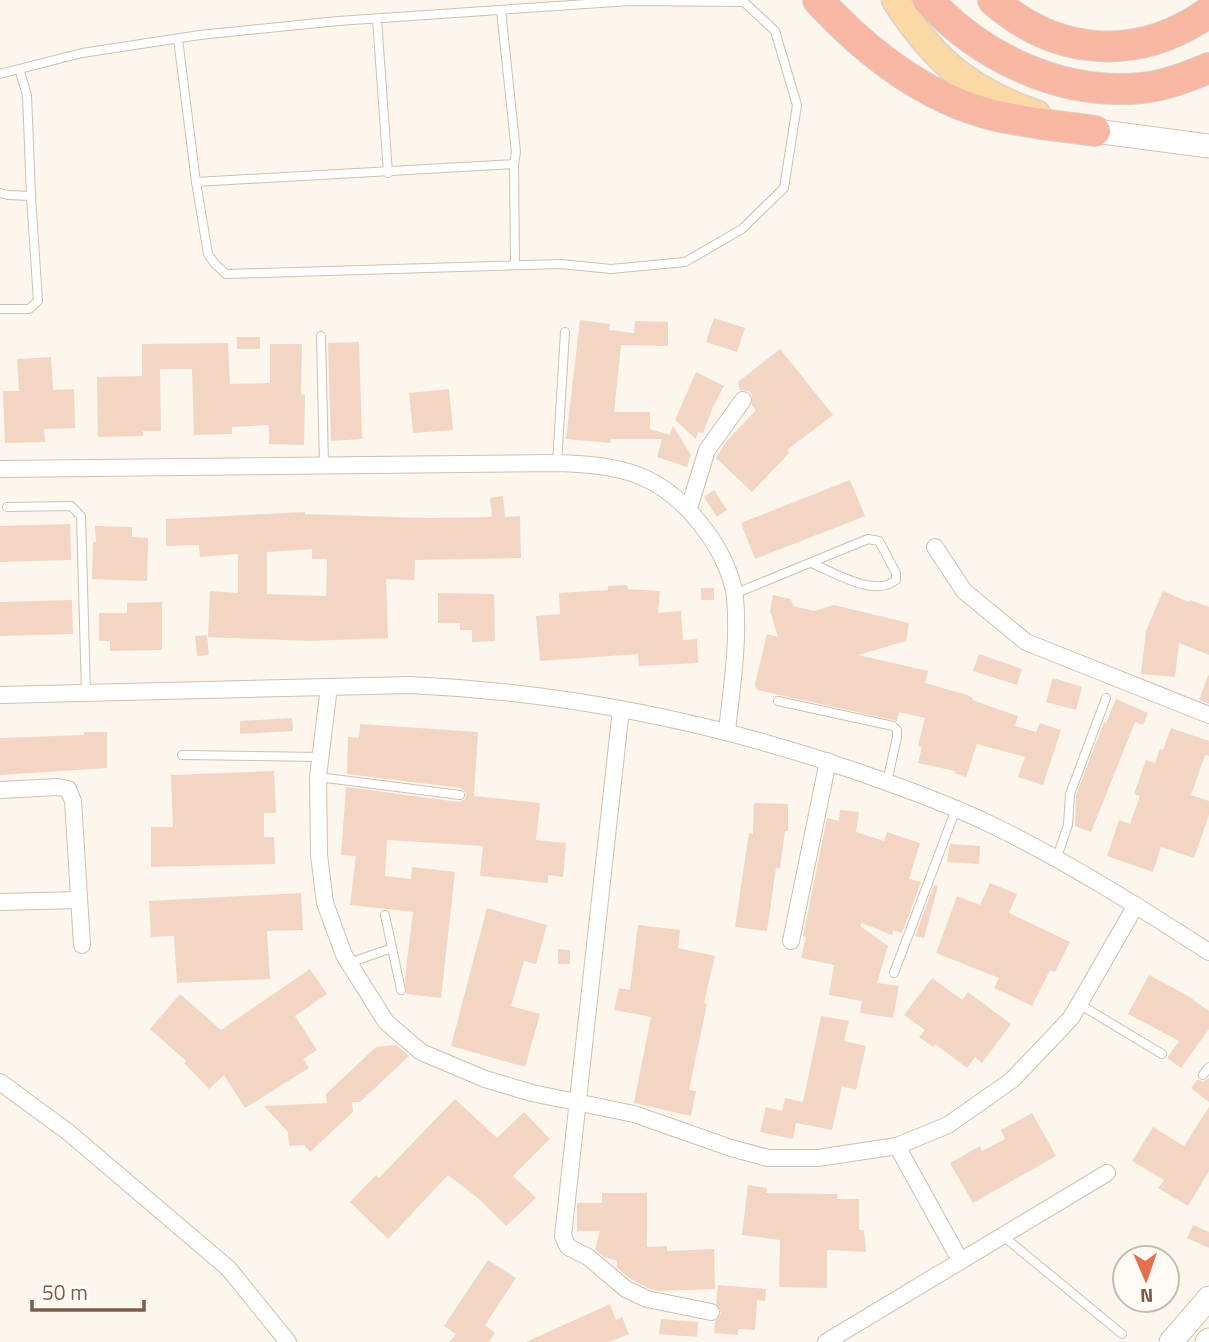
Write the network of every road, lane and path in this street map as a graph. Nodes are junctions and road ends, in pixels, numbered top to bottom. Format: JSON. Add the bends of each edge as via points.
{"nodes":[{"id":1,"x":818,"y":0,"type":"edge"},
{"id":2,"x":895,"y":0,"type":"edge"},
{"id":3,"x":929,"y":0,"type":"edge"},
{"id":4,"x":993,"y":0,"type":"edge"},
{"id":5,"x":502,"y":10,"type":"junction"},
{"id":6,"x":1209,"y":12,"type":"edge"},
{"id":7,"x":377,"y":19,"type":"junction"},
{"id":8,"x":178,"y":39,"type":"junction"},
{"id":9,"x":1209,"y":68,"type":"edge"},
{"id":10,"x":19,"y":69,"type":"junction"},
{"id":11,"x":0,"y":75,"type":"edge"},
{"id":12,"x":1095,"y":131,"type":"junction"},
{"id":13,"x":1209,"y":146,"type":"edge"},
{"id":14,"x":514,"y":164,"type":"junction"},
{"id":15,"x":388,"y":173,"type":"junction"},
{"id":16,"x":195,"y":182,"type":"junction"},
{"id":17,"x":0,"y":192,"type":"edge"},
{"id":18,"x":31,"y":196,"type":"junction"},
{"id":19,"x":515,"y":265,"type":"junction"},
{"id":20,"x":0,"y":309,"type":"edge"},
{"id":21,"x":565,"y":332,"type":"dead end"},
{"id":22,"x":321,"y":337,"type":"dead end"},
{"id":23,"x":743,"y":400,"type":"dead end"},
{"id":24,"x":557,"y":463,"type":"junction"},
{"id":25,"x":324,"y":465,"type":"junction"},
{"id":26,"x":0,"y":469,"type":"edge"},
{"id":27,"x":7,"y":508,"type":"dead end"},
{"id":28,"x":689,"y":508,"type":"junction"},
{"id":29,"x":935,"y":547,"type":"dead end"},
{"id":30,"x":811,"y":563,"type":"junction"},
{"id":31,"x":734,"y":594,"type":"junction"},
{"id":32,"x":329,"y":687,"type":"junction"},
{"id":33,"x":86,"y":693,"type":"junction"},
{"id":34,"x":0,"y":695,"type":"edge"},
{"id":35,"x":1105,"y":698,"type":"dead end"},
{"id":36,"x":778,"y":701,"type":"dead end"},
{"id":37,"x":621,"y":709,"type":"junction"},
{"id":38,"x":1209,"y":715,"type":"edge"},
{"id":39,"x":727,"y":730,"type":"junction"},
{"id":40,"x":181,"y":755,"type":"dead end"},
{"id":41,"x":320,"y":757,"type":"junction"},
{"id":42,"x":828,"y":761,"type":"junction"},
{"id":43,"x":318,"y":778,"type":"junction"},
{"id":44,"x":887,"y":782,"type":"junction"},
{"id":45,"x":0,"y":790,"type":"edge"},
{"id":46,"x":460,"y":795,"type":"dead end"},
{"id":47,"x":956,"y":809,"type":"junction"},
{"id":48,"x":1056,"y":860,"type":"junction"},
{"id":49,"x":79,"y":900,"type":"junction"},
{"id":50,"x":0,"y":902,"type":"edge"},
{"id":51,"x":1136,"y":905,"type":"junction"},
{"id":52,"x":385,"y":915,"type":"dead end"},
{"id":53,"x":791,"y":941,"type":"dead end"},
{"id":54,"x":82,"y":945,"type":"dead end"},
{"id":55,"x":392,"y":948,"type":"junction"},
{"id":56,"x":1209,"y":951,"type":"edge"},
{"id":57,"x":349,"y":963,"type":"junction"},
{"id":58,"x":894,"y":974,"type":"dead end"},
{"id":59,"x":401,"y":990,"type":"dead end"},
{"id":60,"x":1079,"y":1004,"type":"junction"},
{"id":61,"x":1162,"y":1054,"type":"dead end"},
{"id":62,"x":1209,"y":1067,"type":"edge"},
{"id":63,"x":1203,"y":1075,"type":"dead end"},
{"id":64,"x":0,"y":1082,"type":"edge"},
{"id":65,"x":578,"y":1102,"type":"junction"},
{"id":66,"x":898,"y":1146,"type":"junction"},
{"id":67,"x":1107,"y":1173,"type":"dead end"},
{"id":68,"x":1002,"y":1235,"type":"junction"},
{"id":69,"x":960,"y":1260,"type":"junction"},
{"id":70,"x":1209,"y":1297,"type":"edge"},
{"id":71,"x":711,"y":1312,"type":"dead end"},
{"id":72,"x":1122,"y":1335,"type":"dead end"},
{"id":73,"x":288,"y":1342,"type":"edge"},
{"id":74,"x":826,"y":1342,"type":"edge"},
{"id":75,"x":1171,"y":1342,"type":"edge"}],
"edges":[{"from":1,"to":12,"type":"highway","via":[[878,59],[951,100],[987,114]]},
{"from":2,"to":12,"type":"main road","via":[[916,33],[942,61],[976,86],[1008,104]]},
{"from":3,"to":9,"type":"highway","via":[[967,36],[999,55],[1033,74],[1070,83],[1107,90],[1144,88]]},
{"from":4,"to":6,"type":"highway","via":[[1013,18],[1051,36],[1089,46],[1130,46],[1166,36]]},
{"from":5,"to":7,"type":"lane"},
{"from":5,"to":14,"type":"lane"},
{"from":5,"to":19,"type":"lane","via":[[630,1],[744,2],[775,30],[797,105],[784,188],[731,236],[685,262],[611,270]]},
{"from":7,"to":8,"type":"lane"},
{"from":7,"to":15,"type":"lane"},
{"from":8,"to":10,"type":"lane","via":[[82,53]]},
{"from":8,"to":16,"type":"lane"},
{"from":10,"to":11,"type":"lane"},
{"from":10,"to":18,"type":"lane","via":[[27,95]]},
{"from":12,"to":13,"type":"street"},
{"from":14,"to":15,"type":"lane"},
{"from":14,"to":19,"type":"lane"},
{"from":15,"to":16,"type":"lane"},
{"from":16,"to":19,"type":"lane","via":[[208,254],[226,274]]},
{"from":17,"to":18,"type":"lane"},
{"from":18,"to":20,"type":"lane","via":[[38,301],[29,309]]},
{"from":21,"to":24,"type":"lane"},
{"from":22,"to":25,"type":"lane"},
{"from":23,"to":28,"type":"street","via":[[707,450]]},
{"from":24,"to":25,"type":"street"},
{"from":24,"to":28,"type":"street","via":[[622,469],[649,479]]},
{"from":25,"to":26,"type":"street"},
{"from":27,"to":33,"type":"lane","via":[[71,506],[81,516]]},
{"from":28,"to":31,"type":"street","via":[[714,541]]},
{"from":29,"to":38,"type":"street","via":[[964,591],[1026,642]]},
{"from":30,"to":30,"type":"lane","via":[[868,586],[897,580],[874,539]]},
{"from":30,"to":31,"type":"lane"},
{"from":31,"to":39,"type":"street","via":[[736,644]]},
{"from":32,"to":33,"type":"street"},
{"from":32,"to":37,"type":"street","via":[[469,688]]},
{"from":32,"to":41,"type":"street"},
{"from":33,"to":34,"type":"street"},
{"from":35,"to":48,"type":"lane","via":[[1070,794],[1068,825]]},
{"from":36,"to":44,"type":"lane","via":[[893,726],[897,737]]},
{"from":37,"to":39,"type":"street"},
{"from":37,"to":65,"type":"street"},
{"from":39,"to":42,"type":"street"},
{"from":40,"to":41,"type":"lane"},
{"from":41,"to":43,"type":"street"},
{"from":42,"to":44,"type":"street"},
{"from":42,"to":53,"type":"street"},
{"from":43,"to":46,"type":"lane"},
{"from":43,"to":57,"type":"street","via":[[325,903]]},
{"from":44,"to":47,"type":"street"},
{"from":45,"to":49,"type":"street","via":[[68,789],[73,801]]},
{"from":47,"to":48,"type":"street"},
{"from":47,"to":58,"type":"lane"},
{"from":48,"to":51,"type":"street"},
{"from":49,"to":50,"type":"street"},
{"from":49,"to":54,"type":"street"},
{"from":51,"to":56,"type":"street"},
{"from":51,"to":60,"type":"street"},
{"from":52,"to":55,"type":"lane"},
{"from":55,"to":57,"type":"lane"},
{"from":55,"to":59,"type":"lane"},
{"from":57,"to":65,"type":"street","via":[[386,1022],[421,1052],[485,1079]]},
{"from":60,"to":61,"type":"lane"},
{"from":60,"to":66,"type":"street","via":[[1012,1080],[948,1125]]},
{"from":62,"to":63,"type":"lane"},
{"from":64,"to":73,"type":"street","via":[[68,1132],[228,1268]]},
{"from":65,"to":66,"type":"street","via":[[634,1114],[697,1138],[768,1157],[818,1157]]},
{"from":65,"to":71,"type":"street","via":[[563,1236],[568,1247],[647,1300]]},
{"from":66,"to":69,"type":"street"},
{"from":67,"to":68,"type":"street"},
{"from":68,"to":69,"type":"street"},
{"from":68,"to":72,"type":"lane"},
{"from":69,"to":74,"type":"street"},
{"from":70,"to":75,"type":"street"}]}
